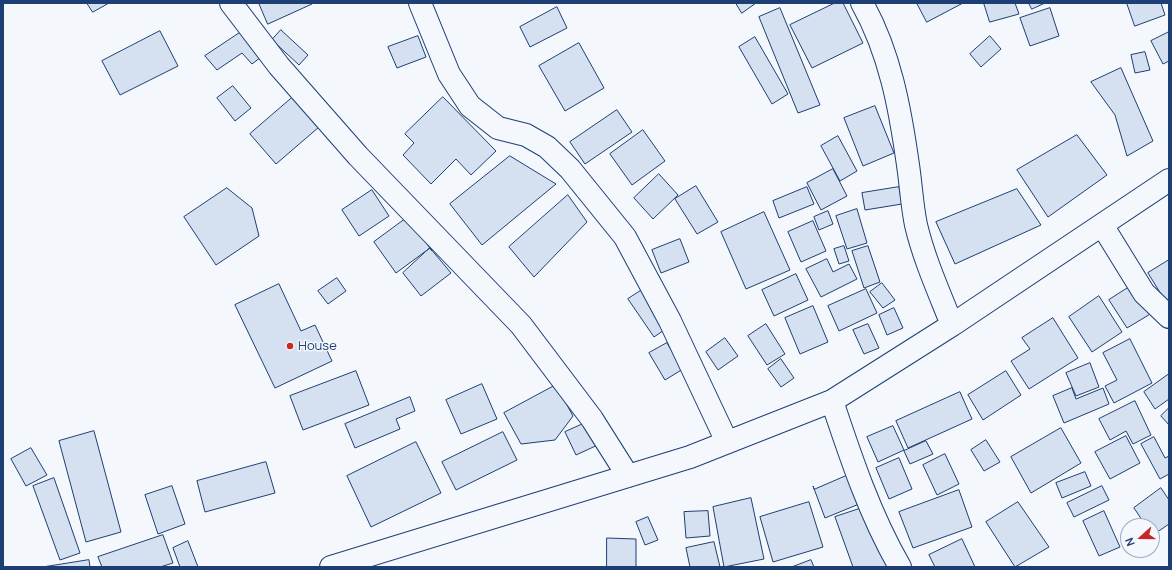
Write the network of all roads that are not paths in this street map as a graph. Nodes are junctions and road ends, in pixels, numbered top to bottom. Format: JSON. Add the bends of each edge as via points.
{"nodes":[{"id":1,"x":231,"y":3,"type":"edge"},
{"id":2,"x":420,"y":3,"type":"edge"},
{"id":3,"x":862,"y":3,"type":"edge"},
{"id":4,"x":1169,"y":180,"type":"edge"},
{"id":5,"x":1102,"y":225,"type":"junction"},
{"id":6,"x":1169,"y":317,"type":"edge"},
{"id":7,"x":952,"y":325,"type":"junction"},
{"id":8,"x":832,"y":401,"type":"junction"},
{"id":9,"x":727,"y":442,"type":"junction"},
{"id":10,"x":628,"y":476,"type":"junction"},
{"id":11,"x":357,"y":563,"type":"edge"},
{"id":12,"x":331,"y":567,"type":"edge"},
{"id":13,"x":900,"y":567,"type":"edge"}],
"edges":[{"from":1,"to":10,"type":"street","via":[[278,66],[358,156],[521,325],[592,419]]},
{"from":2,"to":9,"type":"street","via":[[449,74],[470,106],[498,128],[526,135],[547,147],[570,169],[625,237],[670,321]]},
{"from":3,"to":7,"type":"street","via":[[886,56],[897,95],[916,224],[922,247]]},
{"from":4,"to":5,"type":"street"},
{"from":5,"to":6,"type":"street","via":[[1144,293]]},
{"from":5,"to":7,"type":"street"},
{"from":7,"to":8,"type":"street"},
{"from":8,"to":9,"type":"street"},
{"from":8,"to":13,"type":"street","via":[[858,479],[887,545]]},
{"from":9,"to":10,"type":"street","via":[[690,457]]},
{"from":10,"to":11,"type":"street"},
{"from":11,"to":12,"type":"street"}]}
